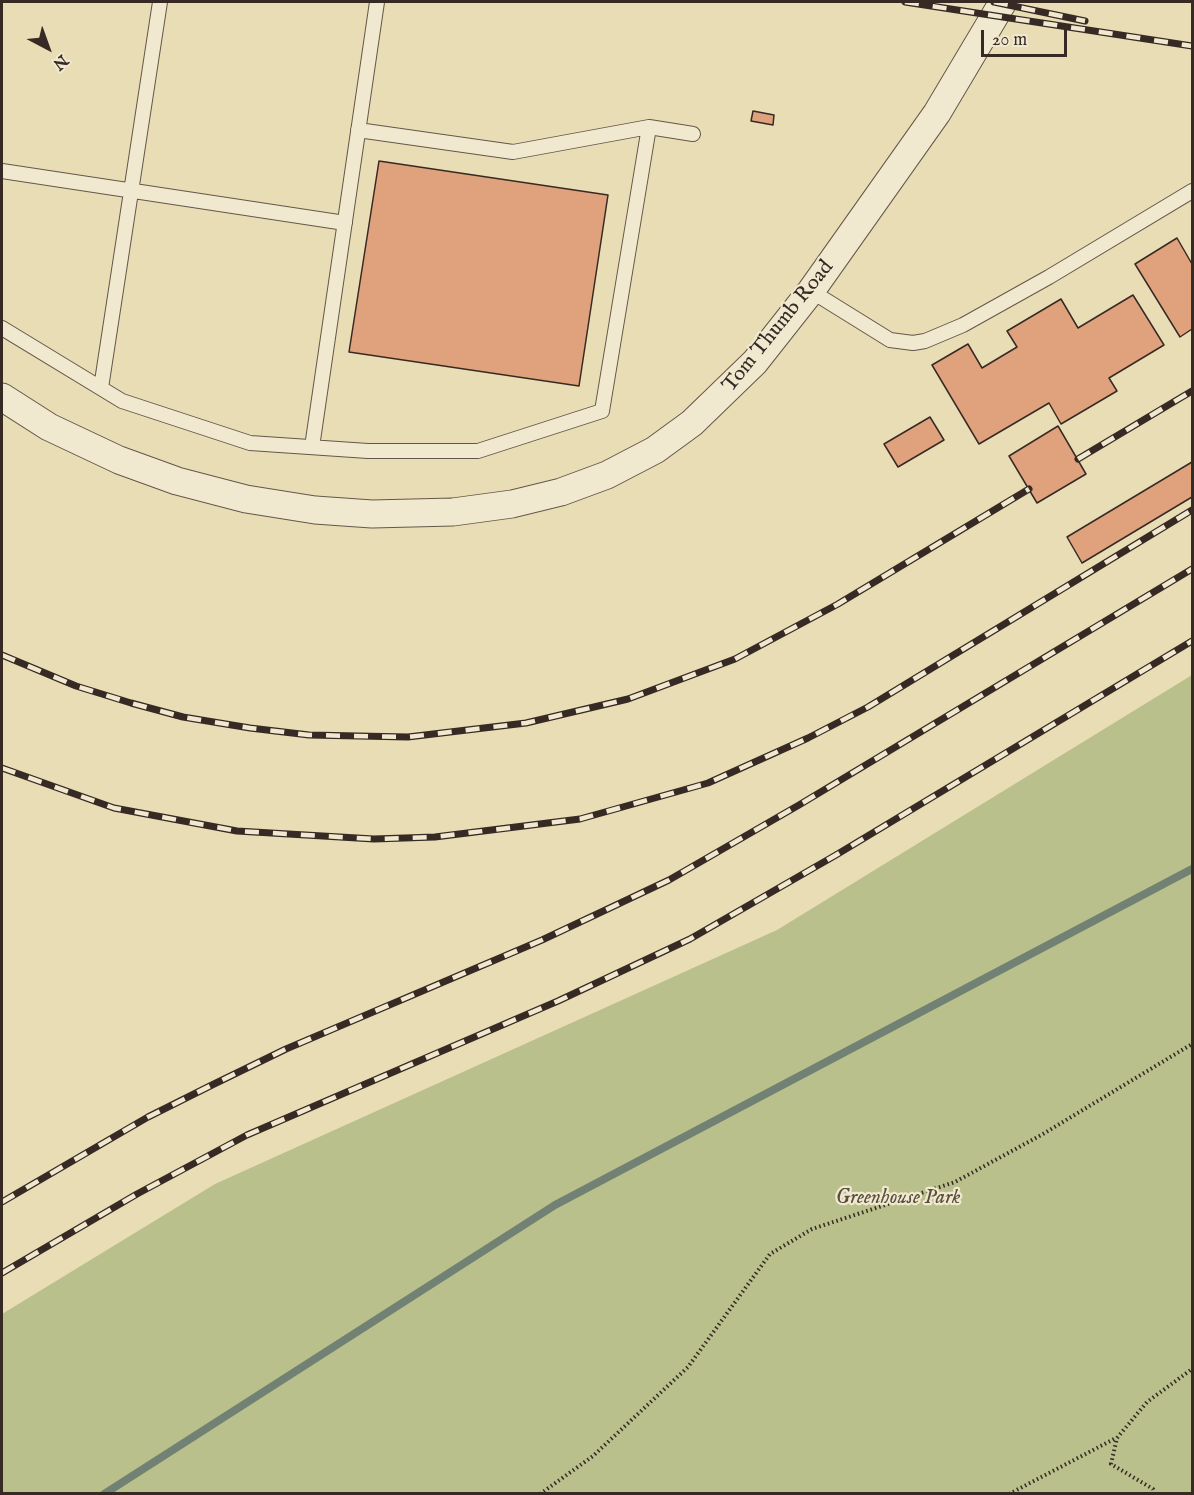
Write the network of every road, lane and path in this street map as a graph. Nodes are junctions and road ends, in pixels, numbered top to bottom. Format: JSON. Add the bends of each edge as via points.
{"nodes":[{"id":1,"x":160,"y":2,"type":"edge"},
{"id":2,"x":377,"y":2,"type":"edge"},
{"id":3,"x":1003,"y":2,"type":"edge"},
{"id":4,"x":650,"y":127,"type":"junction"},
{"id":5,"x":358,"y":130,"type":"junction"},
{"id":6,"x":693,"y":134,"type":"dead end"},
{"id":7,"x":2,"y":171,"type":"edge"},
{"id":8,"x":131,"y":191,"type":"junction"},
{"id":9,"x":1192,"y":191,"type":"edge"},
{"id":10,"x":345,"y":223,"type":"junction"},
{"id":11,"x":811,"y":291,"type":"junction"},
{"id":12,"x":2,"y":328,"type":"edge"},
{"id":13,"x":101,"y":388,"type":"junction"},
{"id":14,"x":2,"y":397,"type":"edge"},
{"id":15,"x":312,"y":447,"type":"junction"},
{"id":16,"x":1192,"y":1044,"type":"edge"},
{"id":17,"x":1192,"y":1369,"type":"edge"},
{"id":18,"x":1117,"y":1438,"type":"junction"},
{"id":19,"x":540,"y":1494,"type":"edge"},
{"id":20,"x":1010,"y":1494,"type":"edge"},
{"id":21,"x":1155,"y":1494,"type":"edge"}],
"edges":[{"from":1,"to":8,"type":"lane"},
{"from":2,"to":5,"type":"lane"},
{"from":3,"to":11,"type":"street","name":"Tom Thumb Road","via":[[937,113]]},
{"from":4,"to":5,"type":"lane","via":[[513,152]]},
{"from":4,"to":6,"type":"lane"},
{"from":4,"to":15,"type":"lane","via":[[602,411],[478,450]]},
{"from":5,"to":10,"type":"lane"},
{"from":7,"to":8,"type":"lane"},
{"from":8,"to":10,"type":"lane"},
{"from":8,"to":13,"type":"lane"},
{"from":9,"to":11,"type":"lane","via":[[1049,277],[963,325],[925,341],[890,340]]},
{"from":10,"to":15,"type":"lane"},
{"from":11,"to":14,"type":"street","name":"Tom Thumb Road","via":[[755,362],[720,398],[655,450],[607,475],[561,492],[453,512],[372,514],[246,499],[118,460],[49,427]]},
{"from":12,"to":13,"type":"lane"},
{"from":13,"to":15,"type":"lane","via":[[122,401],[250,443]]},
{"from":16,"to":19,"type":"path","via":[[956,1182],[812,1229],[770,1254],[688,1367],[593,1456]]},
{"from":17,"to":18,"type":"path","via":[[1147,1402]]},
{"from":18,"to":20,"type":"path"},
{"from":18,"to":21,"type":"path","via":[[1111,1464],[1153,1489]]}]}
